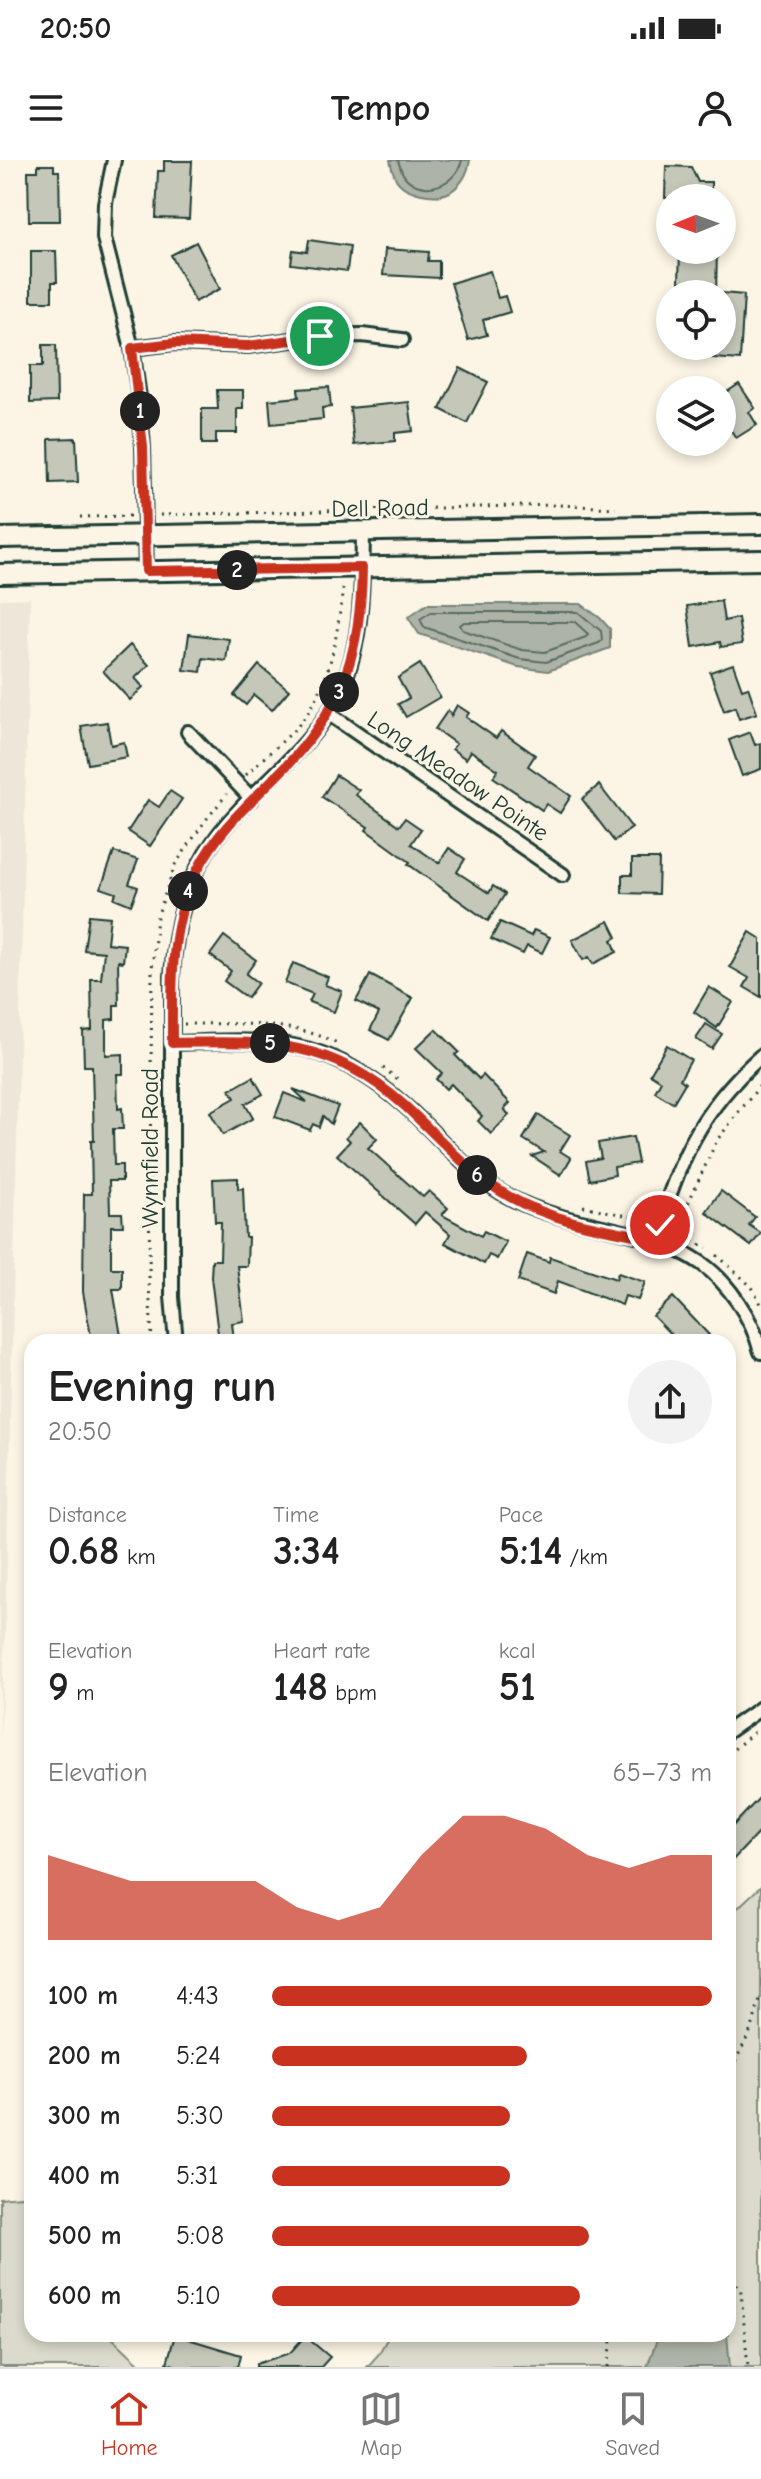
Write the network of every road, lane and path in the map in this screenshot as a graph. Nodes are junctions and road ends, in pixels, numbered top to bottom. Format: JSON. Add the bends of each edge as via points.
{"nodes":[{"id":1,"x":114,"y":160,"type":"edge"},
{"id":2,"x":402,"y":340,"type":"dead end"},
{"id":3,"x":132,"y":348,"type":"junction"},
{"id":4,"x":616,"y":508,"type":"dead end"},
{"id":5,"x":145,"y":516,"type":"junction"},
{"id":6,"x":76,"y":518,"type":"dead end"},
{"id":7,"x":761,"y":524,"type":"edge"},
{"id":8,"x":363,"y":532,"type":"junction"},
{"id":9,"x":145,"y":536,"type":"junction"},
{"id":10,"x":0,"y":538,"type":"edge"},
{"id":11,"x":761,"y":560,"type":"edge"},
{"id":12,"x":362,"y":568,"type":"junction"},
{"id":13,"x":146,"y":571,"type":"junction"},
{"id":14,"x":0,"y":574,"type":"edge"},
{"id":15,"x":343,"y":587,"type":"dead end"},
{"id":16,"x":328,"y":713,"type":"junction"},
{"id":17,"x":188,"y":732,"type":"dead end"},
{"id":18,"x":237,"y":784,"type":"dead end"},
{"id":19,"x":227,"y":794,"type":"dead end"},
{"id":20,"x":252,"y":799,"type":"junction"},
{"id":21,"x":563,"y":875,"type":"dead end"},
{"id":22,"x":184,"y":1024,"type":"dead end"},
{"id":23,"x":172,"y":1043,"type":"junction"},
{"id":24,"x":343,"y":1046,"type":"dead end"},
{"id":25,"x":761,"y":1056,"type":"edge"},
{"id":26,"x":380,"y":1067,"type":"dead end"},
{"id":27,"x":761,"y":1084,"type":"edge"},
{"id":28,"x":404,"y":1086,"type":"dead end"},
{"id":29,"x":573,"y":1204,"type":"dead end"},
{"id":30,"x":660,"y":1225,"type":"junction"},
{"id":31,"x":675,"y":1232,"type":"junction"},
{"id":32,"x":655,"y":1239,"type":"junction"},
{"id":33,"x":761,"y":1304,"type":"edge"},
{"id":34,"x":152,"y":1334,"type":"edge"},
{"id":35,"x":175,"y":1334,"type":"edge"},
{"id":36,"x":761,"y":1352,"type":"edge"},
{"id":37,"x":761,"y":1708,"type":"edge"},
{"id":38,"x":736,"y":1725,"type":"edge"},
{"id":39,"x":761,"y":1727,"type":"edge"},
{"id":40,"x":736,"y":1747,"type":"edge"},
{"id":41,"x":761,"y":1996,"type":"edge"},
{"id":42,"x":736,"y":2060,"type":"edge"},
{"id":43,"x":736,"y":2284,"type":"edge"},
{"id":44,"x":612,"y":2342,"type":"edge"},
{"id":45,"x":608,"y":2367,"type":"edge"},
{"id":46,"x":748,"y":2367,"type":"edge"}],
"edges":[{"from":1,"to":3,"type":"street","via":[[104,238]]},
{"from":2,"to":3,"type":"street","via":[[320,336],[248,346],[175,343]]},
{"from":3,"to":5,"type":"street"},
{"from":4,"to":5,"type":"path"},
{"from":5,"to":6,"type":"path"},
{"from":5,"to":9,"type":"street"},
{"from":7,"to":8,"type":"main road","name":"Dell Road"},
{"from":8,"to":9,"type":"main road","name":"Dell Road"},
{"from":8,"to":12,"type":"street","name":"Wynnfield Road"},
{"from":9,"to":10,"type":"main road","name":"Dell Road"},
{"from":9,"to":13,"type":"street"},
{"from":11,"to":12,"type":"main road"},
{"from":12,"to":13,"type":"main road"},
{"from":12,"to":16,"type":"street","name":"Wynnfield Road","via":[[360,623],[351,661]]},
{"from":13,"to":14,"type":"main road"},
{"from":15,"to":18,"type":"path","via":[[336,647],[321,687],[298,726]]},
{"from":16,"to":20,"type":"street","name":"Wynnfield Road"},
{"from":16,"to":21,"type":"street","name":"Long Meadow Pointe"},
{"from":17,"to":20,"type":"street"},
{"from":19,"to":34,"type":"path","via":[[175,865],[157,917],[152,983]]},
{"from":20,"to":23,"type":"street","name":"Wynnfield Road","via":[[216,838],[183,902],[174,939]]},
{"from":22,"to":24,"type":"path","via":[[281,1027],[322,1035]]},
{"from":23,"to":32,"type":"street","via":[[252,1041],[318,1052],[379,1085],[481,1179],[510,1198],[576,1223]]},
{"from":23,"to":35,"type":"street","name":"Wynnfield Road"},
{"from":25,"to":30,"type":"street","via":[[718,1098],[698,1128]]},
{"from":26,"to":28,"type":"path"},
{"from":27,"to":31,"type":"path","via":[[717,1140]]},
{"from":29,"to":30,"type":"path"},
{"from":30,"to":31,"type":"path"},
{"from":30,"to":32,"type":"street"},
{"from":31,"to":33,"type":"path","via":[[726,1262]]},
{"from":32,"to":36,"type":"street","via":[[703,1265],[727,1287]]},
{"from":37,"to":38,"type":"street"},
{"from":39,"to":40,"type":"path"},
{"from":41,"to":42,"type":"path"},
{"from":43,"to":46,"type":"path"},
{"from":44,"to":45,"type":"path"}]}
